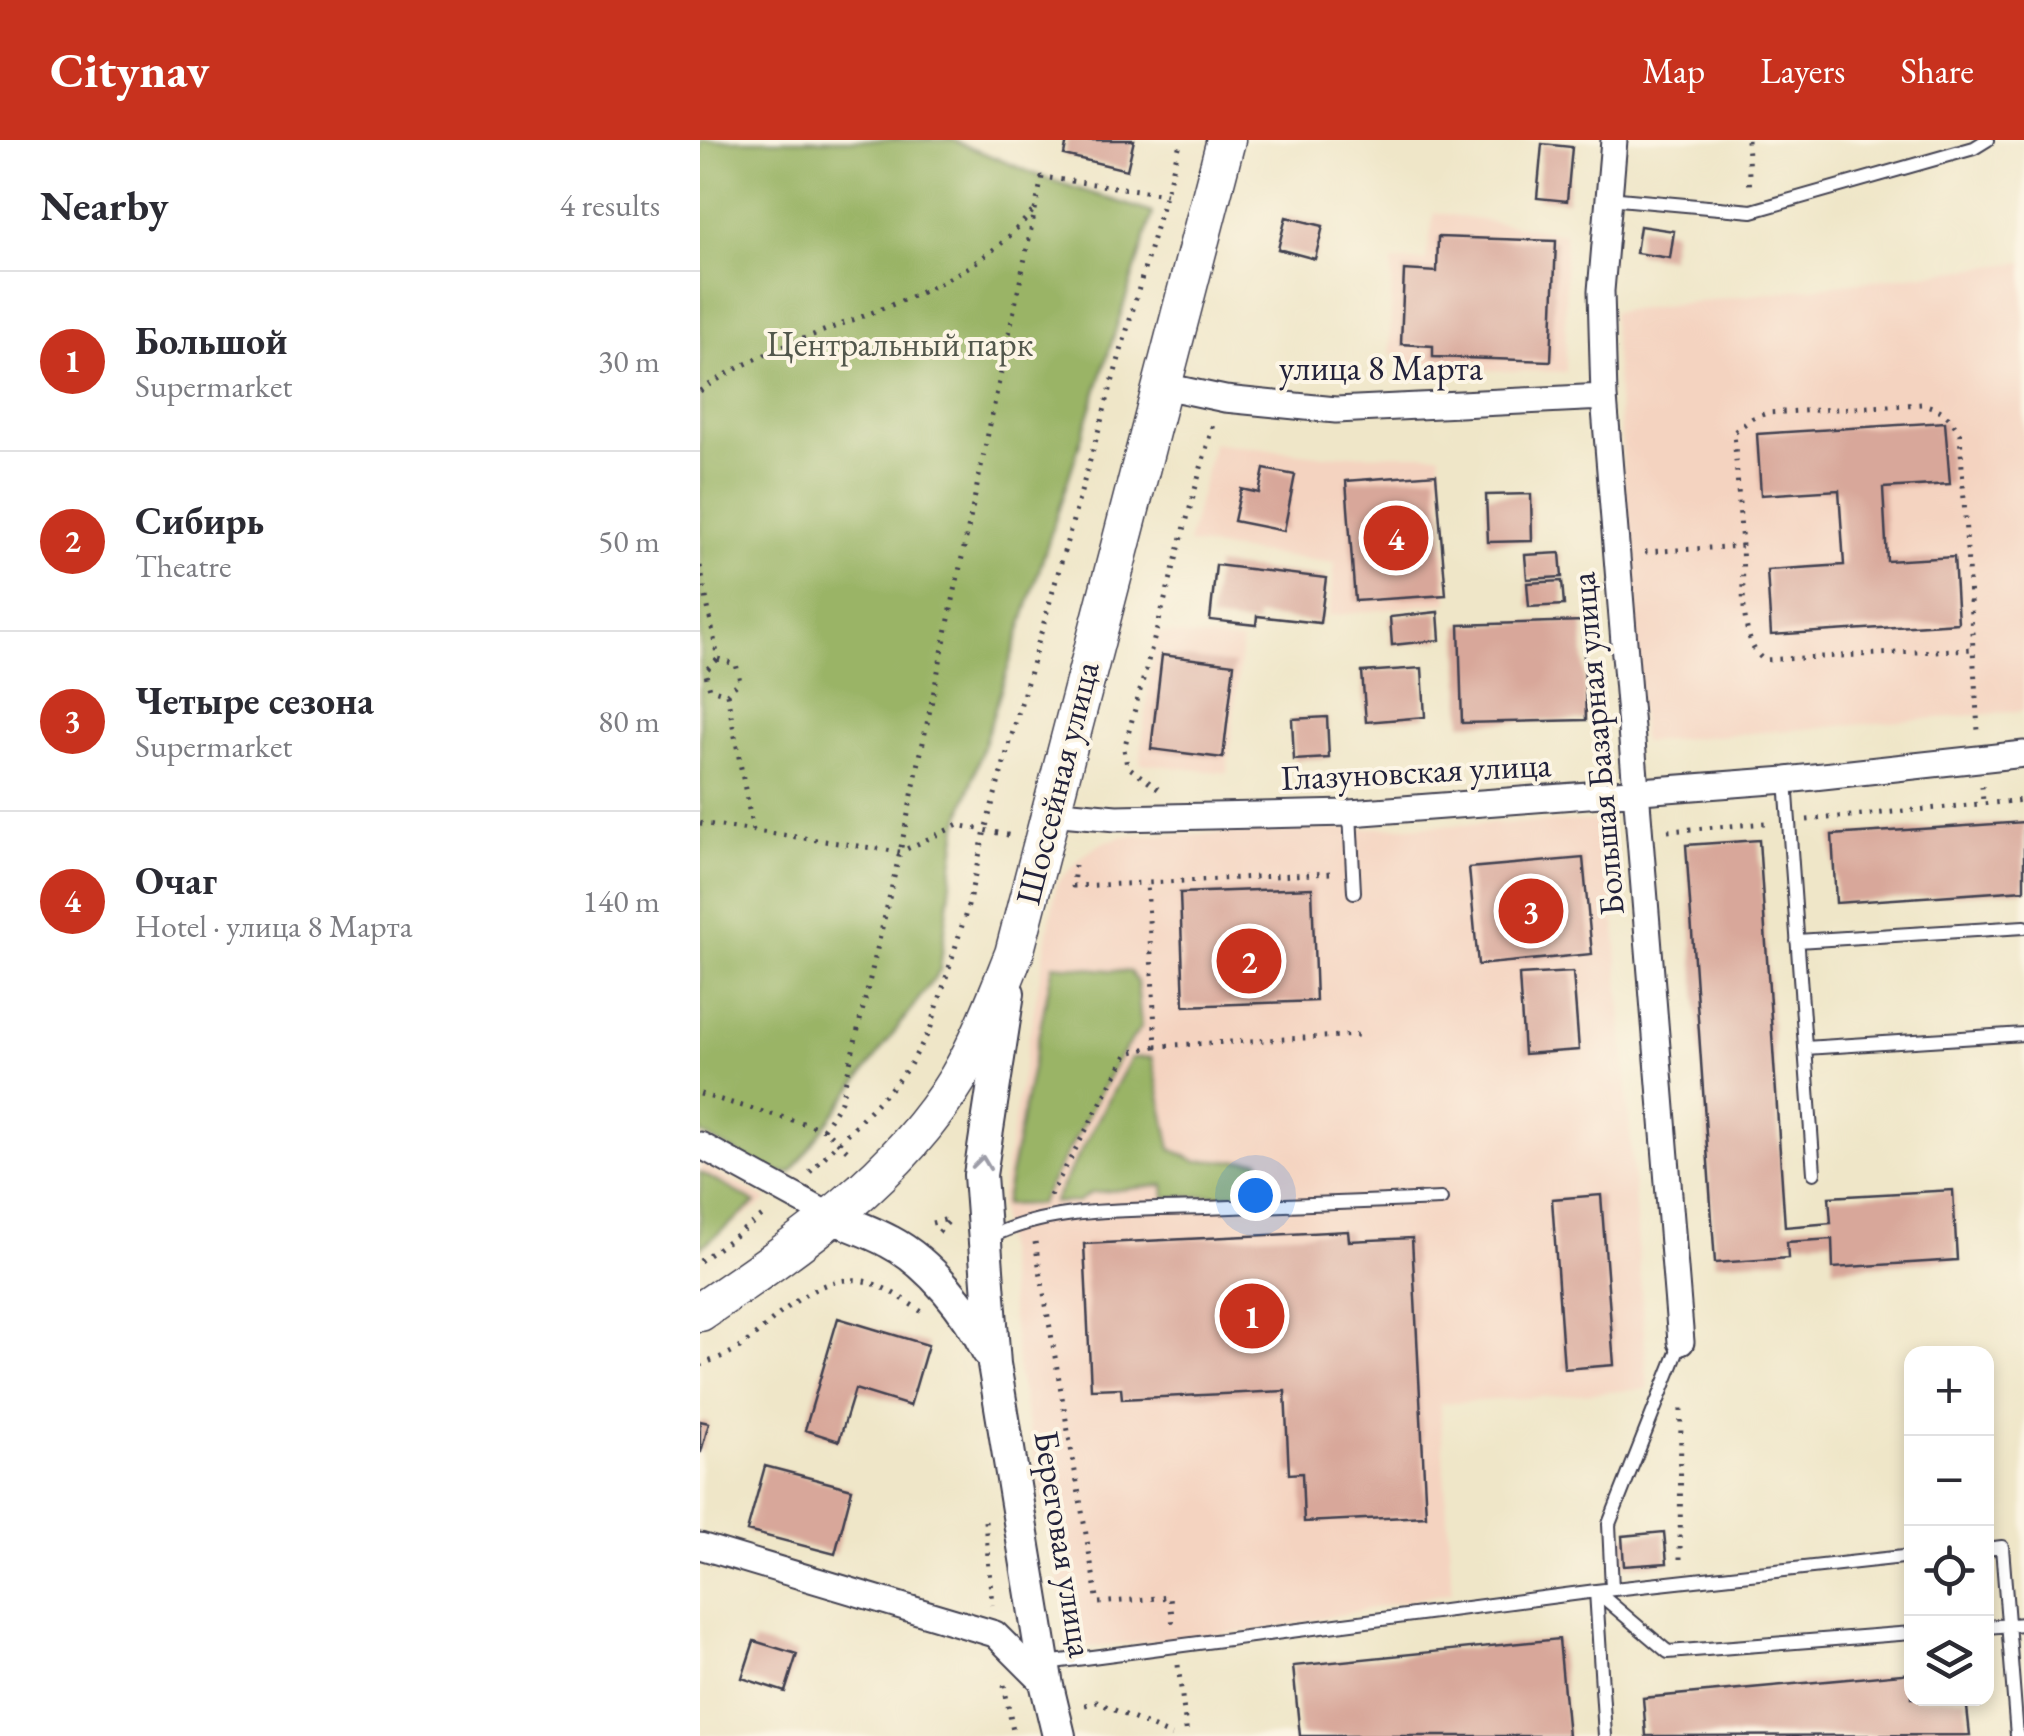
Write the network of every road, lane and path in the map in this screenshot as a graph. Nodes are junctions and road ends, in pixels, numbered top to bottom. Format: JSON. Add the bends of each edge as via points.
{"nodes":[{"id":1,"x":1181,"y":140,"type":"edge"},
{"id":2,"x":1226,"y":140,"type":"edge"},
{"id":3,"x":1614,"y":140,"type":"edge"},
{"id":4,"x":1747,"y":140,"type":"edge"},
{"id":5,"x":1987,"y":140,"type":"edge"},
{"id":6,"x":1166,"y":194,"type":"junction"},
{"id":7,"x":1608,"y":198,"type":"junction"},
{"id":8,"x":1037,"y":207,"type":"junction"},
{"id":9,"x":1752,"y":210,"type":"junction"},
{"id":10,"x":1159,"y":385,"type":"junction"},
{"id":11,"x":700,"y":391,"type":"edge"},
{"id":12,"x":1604,"y":398,"type":"junction"},
{"id":13,"x":1215,"y":416,"type":"dead end"},
{"id":14,"x":1742,"y":546,"type":"junction"},
{"id":15,"x":1629,"y":553,"type":"dead end"},
{"id":16,"x":700,"y":566,"type":"edge"},
{"id":17,"x":1973,"y":649,"type":"junction"},
{"id":18,"x":718,"y":659,"type":"junction"},
{"id":19,"x":727,"y":694,"type":"junction"},
{"id":20,"x":1978,"y":715,"type":"dead end"},
{"id":21,"x":2024,"y":754,"type":"edge"},
{"id":22,"x":1786,"y":780,"type":"junction"},
{"id":23,"x":1636,"y":791,"type":"junction"},
{"id":24,"x":1164,"y":796,"type":"dead end"},
{"id":25,"x":2024,"y":800,"type":"edge"},
{"id":26,"x":1050,"y":812,"type":"junction"},
{"id":27,"x":1350,"y":813,"type":"junction"},
{"id":28,"x":1790,"y":822,"type":"junction"},
{"id":29,"x":700,"y":823,"type":"edge"},
{"id":30,"x":985,"y":830,"type":"junction"},
{"id":31,"x":752,"y":831,"type":"junction"},
{"id":32,"x":1640,"y":833,"type":"junction"},
{"id":33,"x":900,"y":852,"type":"junction"},
{"id":34,"x":1353,"y":872,"type":"junction"},
{"id":35,"x":1354,"y":892,"type":"dead end"},
{"id":36,"x":2024,"y":927,"type":"edge"},
{"id":37,"x":1796,"y":941,"type":"junction"},
{"id":38,"x":1014,"y":954,"type":"junction"},
{"id":39,"x":2024,"y":1034,"type":"edge"},
{"id":40,"x":1360,"y":1035,"type":"dead end"},
{"id":41,"x":1156,"y":1046,"type":"junction"},
{"id":42,"x":1805,"y":1048,"type":"junction"},
{"id":43,"x":700,"y":1094,"type":"edge"},
{"id":44,"x":823,"y":1129,"type":"junction"},
{"id":45,"x":838,"y":1142,"type":"junction"},
{"id":46,"x":700,"y":1145,"type":"edge"},
{"id":47,"x":852,"y":1155,"type":"dead end"},
{"id":48,"x":1814,"y":1173,"type":"dead end"},
{"id":49,"x":807,"y":1176,"type":"dead end"},
{"id":50,"x":1442,"y":1198,"type":"dead end"},
{"id":51,"x":774,"y":1207,"type":"dead end"},
{"id":52,"x":832,"y":1217,"type":"junction"},
{"id":53,"x":951,"y":1218,"type":"dead end"},
{"id":54,"x":1034,"y":1220,"type":"junction"},
{"id":55,"x":939,"y":1232,"type":"dead end"},
{"id":56,"x":986,"y":1239,"type":"junction"},
{"id":57,"x":700,"y":1261,"type":"edge"},
{"id":58,"x":700,"y":1312,"type":"edge"},
{"id":59,"x":924,"y":1314,"type":"dead end"},
{"id":60,"x":1681,"y":1342,"type":"joint"},
{"id":61,"x":700,"y":1364,"type":"edge"},
{"id":62,"x":994,"y":1364,"type":"junction"},
{"id":63,"x":1681,"y":1402,"type":"dead end"},
{"id":64,"x":983,"y":1506,"type":"dead end"},
{"id":65,"x":700,"y":1546,"type":"edge"},
{"id":66,"x":1994,"y":1548,"type":"edge"},
{"id":67,"x":1904,"y":1557,"type":"edge"},
{"id":68,"x":1680,"y":1582,"type":"junction"},
{"id":69,"x":1612,"y":1589,"type":"junction"},
{"id":70,"x":1596,"y":1591,"type":"junction"},
{"id":71,"x":2024,"y":1624,"type":"edge"},
{"id":72,"x":2008,"y":1626,"type":"junction"},
{"id":73,"x":1994,"y":1627,"type":"edge"},
{"id":74,"x":1173,"y":1631,"type":"dead end"},
{"id":75,"x":995,"y":1634,"type":"junction"},
{"id":76,"x":1904,"y":1634,"type":"edge"},
{"id":77,"x":1178,"y":1662,"type":"dead end"},
{"id":78,"x":1046,"y":1675,"type":"junction"},
{"id":79,"x":1085,"y":1705,"type":"dead end"},
{"id":80,"x":1058,"y":1736,"type":"edge"},
{"id":81,"x":1172,"y":1736,"type":"edge"},
{"id":82,"x":1187,"y":1736,"type":"edge"},
{"id":83,"x":1605,"y":1736,"type":"edge"},
{"id":84,"x":2017,"y":1736,"type":"edge"}],
"edges":[{"from":1,"to":6,"type":"path"},
{"from":2,"to":10,"type":"main road","name":"Шоссейная улица"},
{"from":3,"to":7,"type":"street","name":"Большая Базарная улица"},
{"from":4,"to":9,"type":"path"},
{"from":5,"to":9,"type":"lane"},
{"from":6,"to":8,"type":"path","via":[[1042,178]]},
{"from":6,"to":30,"type":"path"},
{"from":7,"to":9,"type":"lane"},
{"from":7,"to":12,"type":"street","name":"Большая Базарная улица","via":[[1601,291]]},
{"from":8,"to":11,"type":"path","via":[[998,246],[951,275],[733,368]]},
{"from":8,"to":33,"type":"path"},
{"from":10,"to":12,"type":"street","name":"улица 8 Марта","via":[[1336,410]]},
{"from":10,"to":26,"type":"main road","name":"Шоссейная улица"},
{"from":12,"to":23,"type":"street","name":"Большая Базарная улица"},
{"from":13,"to":24,"type":"path","via":[[1124,749],[1127,766]]},
{"from":14,"to":15,"type":"path"},
{"from":14,"to":17,"type":"path","via":[[1748,638],[1764,660]]},
{"from":14,"to":17,"type":"path","via":[[1734,432],[1744,424],[1767,413],[1939,408],[1960,434]]},
{"from":16,"to":18,"type":"path"},
{"from":17,"to":20,"type":"path"},
{"from":18,"to":19,"type":"path","via":[[705,671],[710,688]]},
{"from":18,"to":19,"type":"path","via":[[736,664],[740,681]]},
{"from":19,"to":31,"type":"path"},
{"from":21,"to":22,"type":"street","name":"Глазуновская улица"},
{"from":22,"to":23,"type":"street","name":"Глазуновская улица"},
{"from":22,"to":28,"type":"lane"},
{"from":23,"to":27,"type":"street","name":"Глазуновская улица"},
{"from":23,"to":32,"type":"street","name":"Большая Базарная улица"},
{"from":25,"to":28,"type":"path"},
{"from":26,"to":27,"type":"street","name":"Глазуновская улица","via":[[1116,818]]},
{"from":26,"to":38,"type":"main road","name":"Шоссейная улица"},
{"from":27,"to":34,"type":"lane"},
{"from":28,"to":32,"type":"path"},
{"from":28,"to":37,"type":"lane"},
{"from":29,"to":31,"type":"path"},
{"from":30,"to":33,"type":"path","via":[[958,826]]},
{"from":30,"to":45,"type":"path","via":[[930,1030],[894,1085]]},
{"from":31,"to":33,"type":"path"},
{"from":32,"to":60,"type":"street","name":"Большая Базарная улица"},
{"from":33,"to":44,"type":"path","via":[[841,1101]]},
{"from":34,"to":35,"type":"lane"},
{"from":34,"to":41,"type":"path","via":[[1147,882]]},
{"from":36,"to":37,"type":"lane"},
{"from":37,"to":42,"type":"lane"},
{"from":38,"to":52,"type":"main road","name":"Шоссейная улица","via":[[955,1082],[917,1134]]},
{"from":56,"to":38,"type":"street","name":"Береговая улица","one_way":true,"via":[[980,1175]]},
{"from":39,"to":42,"type":"lane"},
{"from":40,"to":41,"type":"path"},
{"from":41,"to":54,"type":"path","via":[[1128,1053]]},
{"from":42,"to":48,"type":"lane"},
{"from":43,"to":44,"type":"path"},
{"from":44,"to":45,"type":"path"},
{"from":45,"to":47,"type":"path"},
{"from":45,"to":49,"type":"path"},
{"from":46,"to":52,"type":"street"},
{"from":50,"to":54,"type":"lane","via":[[1126,1210]]},
{"from":51,"to":57,"type":"path"},
{"from":52,"to":58,"type":"main road","name":"Шоссейная улица"},
{"from":52,"to":62,"type":"street","name":"Береговая улица","via":[[893,1243],[942,1285],[972,1320]]},
{"from":53,"to":55,"type":"path"},
{"from":54,"to":56,"type":"lane"},
{"from":54,"to":74,"type":"path","via":[[1098,1604],[1170,1597]]},
{"from":56,"to":62,"type":"street","name":"Береговая улица"},
{"from":59,"to":61,"type":"path","via":[[893,1289],[834,1281],[807,1291],[735,1350]]},
{"from":60,"to":69,"type":"lane","via":[[1608,1524]]},
{"from":62,"to":78,"type":"street","name":"Береговая улица"},
{"from":63,"to":68,"type":"path"},
{"from":64,"to":75,"type":"path"},
{"from":65,"to":75,"type":"street"},
{"from":66,"to":72,"type":"lane","via":[[2002,1547]]},
{"from":67,"to":68,"type":"lane"},
{"from":68,"to":69,"type":"lane"},
{"from":69,"to":70,"type":"lane"},
{"from":70,"to":76,"type":"lane","via":[[1668,1652]]},
{"from":70,"to":78,"type":"lane"},
{"from":70,"to":83,"type":"lane"},
{"from":71,"to":72,"type":"lane"},
{"from":72,"to":73,"type":"lane"},
{"from":72,"to":84,"type":"lane"},
{"from":75,"to":78,"type":"street"},
{"from":77,"to":82,"type":"path"},
{"from":78,"to":80,"type":"street","name":"Береговая улица"},
{"from":79,"to":81,"type":"path","via":[[1096,1702]]}]}
